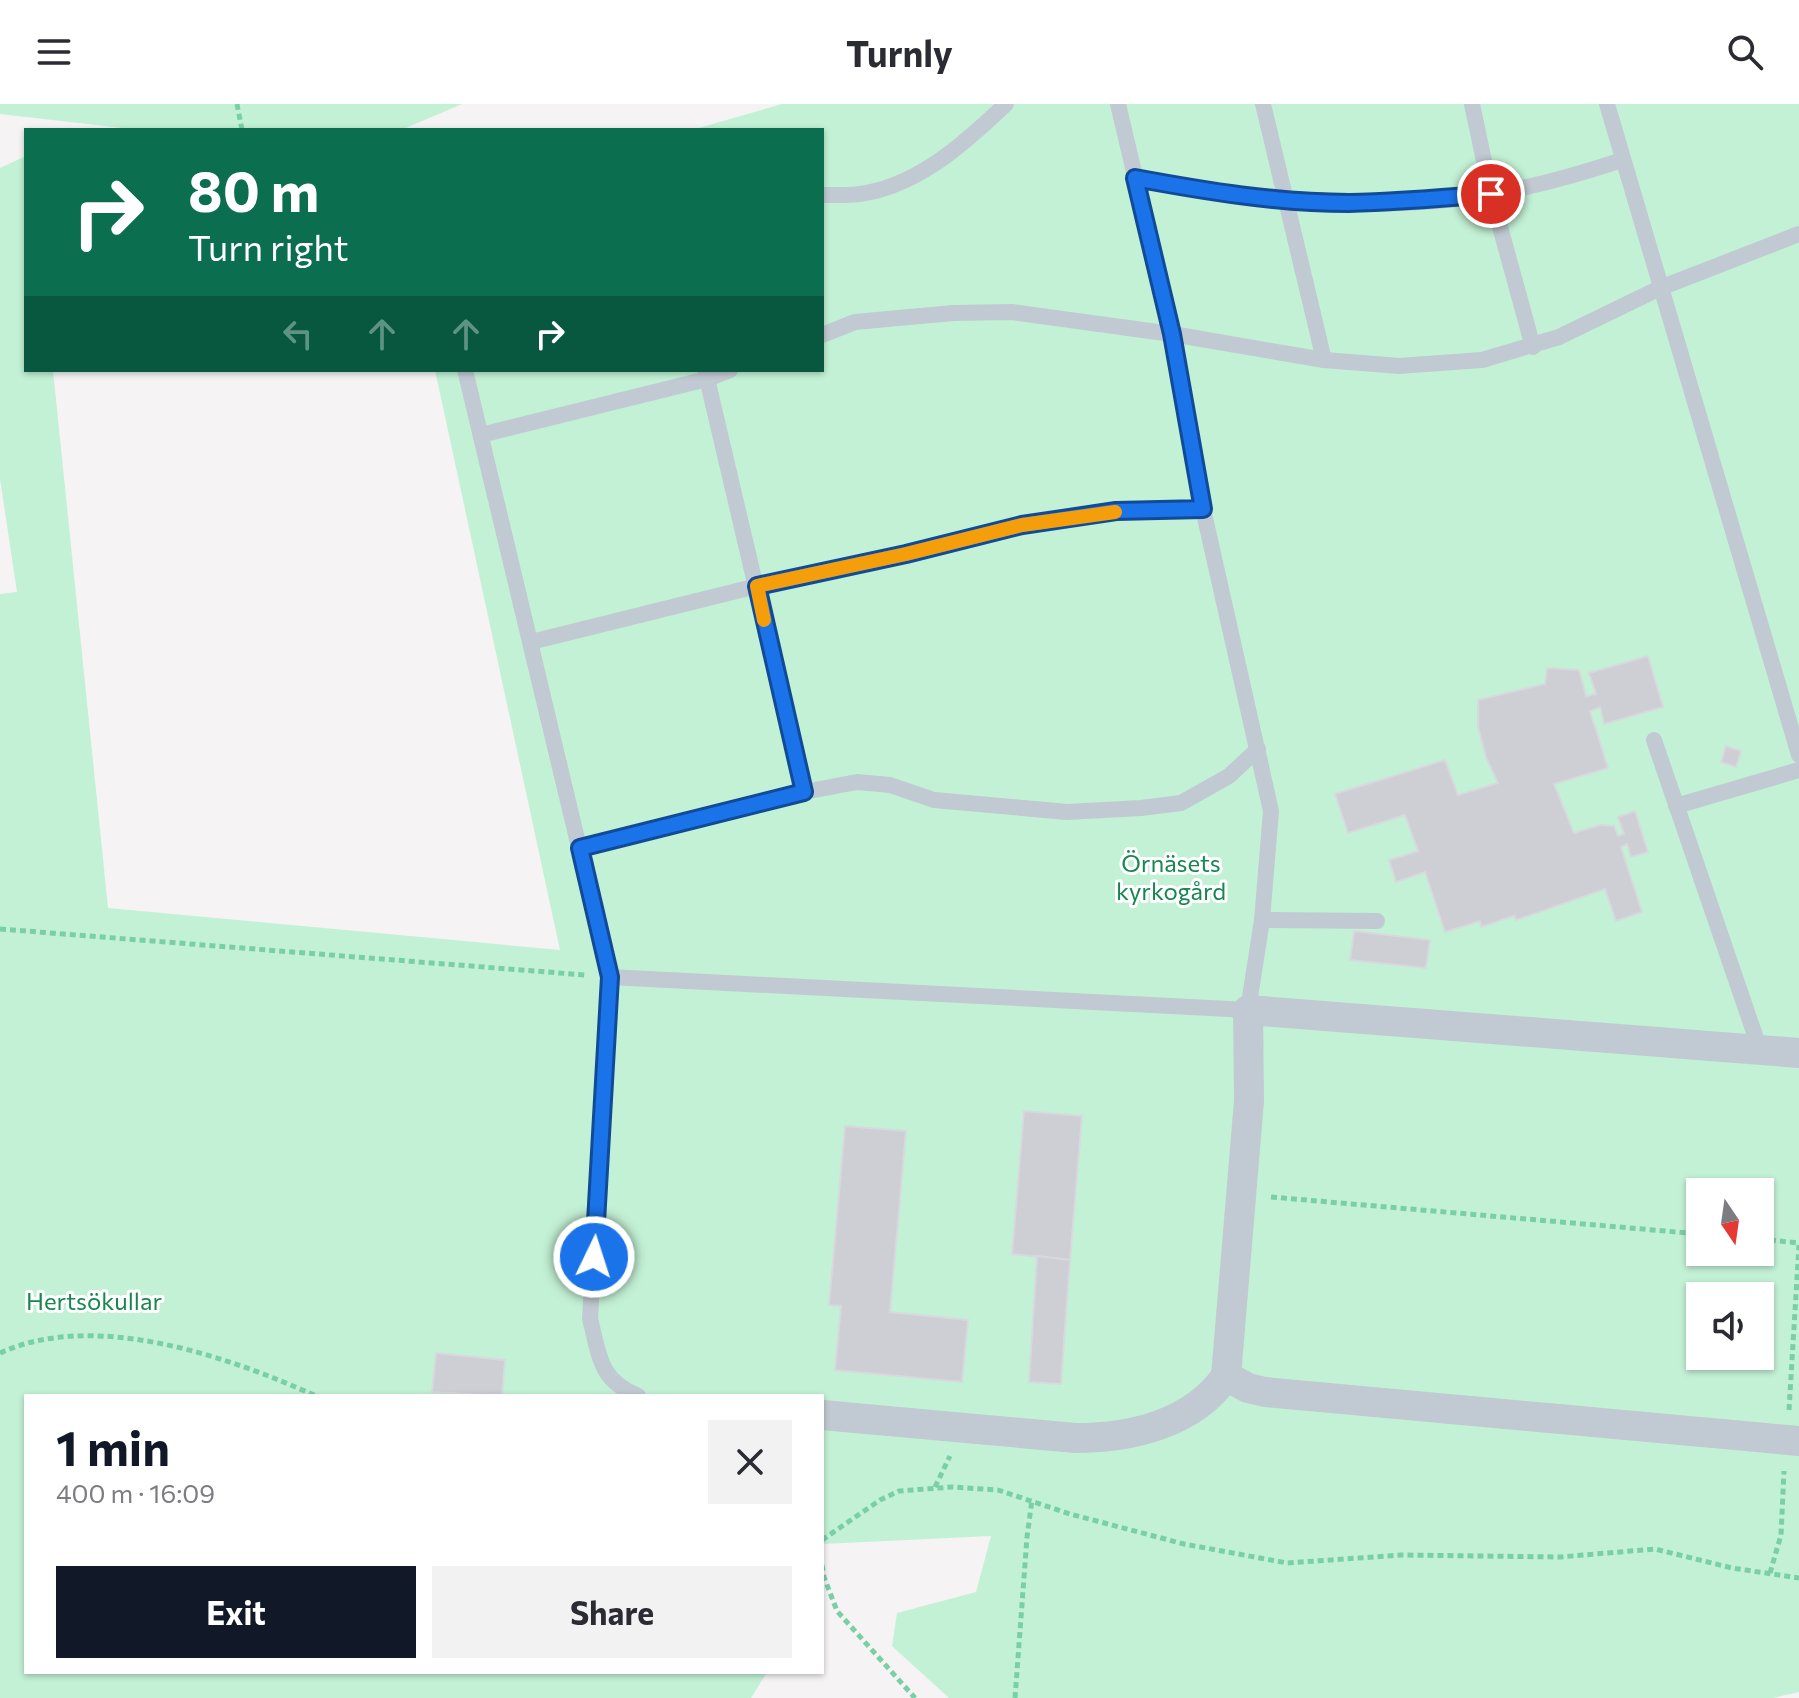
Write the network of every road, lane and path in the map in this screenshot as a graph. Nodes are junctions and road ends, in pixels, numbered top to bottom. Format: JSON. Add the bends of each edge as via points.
{"nodes":[{"id":1,"x":237,"y":104,"type":"edge"},
{"id":2,"x":1006,"y":104,"type":"edge"},
{"id":3,"x":1118,"y":104,"type":"edge"},
{"id":4,"x":1263,"y":104,"type":"edge"},
{"id":5,"x":1472,"y":104,"type":"edge"},
{"id":6,"x":1607,"y":104,"type":"edge"},
{"id":7,"x":242,"y":128,"type":"edge"},
{"id":8,"x":1622,"y":160,"type":"junction"},
{"id":9,"x":1135,"y":178,"type":"junction"},
{"id":10,"x":1491,"y":194,"type":"junction"},
{"id":11,"x":824,"y":195,"type":"edge"},
{"id":12,"x":1285,"y":200,"type":"junction"},
{"id":13,"x":1799,"y":234,"type":"edge"},
{"id":14,"x":1660,"y":288,"type":"junction"},
{"id":15,"x":824,"y":334,"type":"edge"},
{"id":16,"x":1172,"y":334,"type":"junction"},
{"id":17,"x":1533,"y":347,"type":"junction"},
{"id":18,"x":1324,"y":360,"type":"junction"},
{"id":19,"x":465,"y":372,"type":"edge"},
{"id":20,"x":706,"y":374,"type":"edge"},
{"id":21,"x":481,"y":435,"type":"junction"},
{"id":22,"x":1203,"y":509,"type":"junction"},
{"id":23,"x":757,"y":586,"type":"junction"},
{"id":24,"x":531,"y":642,"type":"junction"},
{"id":25,"x":1654,"y":740,"type":"dead end"},
{"id":26,"x":1258,"y":749,"type":"junction"},
{"id":27,"x":1799,"y":755,"type":"edge"},
{"id":28,"x":1799,"y":770,"type":"edge"},
{"id":29,"x":804,"y":792,"type":"junction"},
{"id":30,"x":1676,"y":806,"type":"junction"},
{"id":31,"x":580,"y":848,"type":"junction"},
{"id":32,"x":1262,"y":920,"type":"junction"},
{"id":33,"x":1377,"y":921,"type":"dead end"},
{"id":34,"x":0,"y":929,"type":"edge"},
{"id":35,"x":610,"y":977,"type":"junction"},
{"id":36,"x":1248,"y":1010,"type":"junction"},
{"id":37,"x":1760,"y":1050,"type":"junction"},
{"id":38,"x":1799,"y":1053,"type":"edge"},
{"id":39,"x":1242,"y":1195,"type":"junction"},
{"id":40,"x":1686,"y":1233,"type":"edge"},
{"id":41,"x":1774,"y":1241,"type":"edge"},
{"id":42,"x":1799,"y":1244,"type":"edge"},
{"id":43,"x":0,"y":1353,"type":"edge"},
{"id":44,"x":1226,"y":1376,"type":"junction"},
{"id":45,"x":312,"y":1394,"type":"edge"},
{"id":46,"x":633,"y":1394,"type":"edge"},
{"id":47,"x":824,"y":1415,"type":"edge"},
{"id":48,"x":1793,"y":1440,"type":"edge"},
{"id":49,"x":1032,"y":1500,"type":"junction"},
{"id":50,"x":824,"y":1539,"type":"edge"},
{"id":51,"x":1770,"y":1573,"type":"junction"},
{"id":52,"x":824,"y":1577,"type":"edge"},
{"id":53,"x":1799,"y":1578,"type":"edge"},
{"id":54,"x":915,"y":1698,"type":"edge"},
{"id":55,"x":1015,"y":1698,"type":"edge"}],
"edges":[{"from":1,"to":7,"type":"path"},
{"from":2,"to":11,"type":"lane","via":[[971,137],[896,185]]},
{"from":3,"to":9,"type":"lane"},
{"from":4,"to":12,"type":"lane"},
{"from":5,"to":10,"type":"lane"},
{"from":6,"to":8,"type":"lane"},
{"from":8,"to":10,"type":"lane"},
{"from":8,"to":14,"type":"lane"},
{"from":9,"to":12,"type":"lane"},
{"from":9,"to":16,"type":"lane"},
{"from":10,"to":12,"type":"lane","via":[[1401,201]]},
{"from":10,"to":17,"type":"lane"},
{"from":12,"to":18,"type":"lane"},
{"from":13,"to":14,"type":"lane"},
{"from":14,"to":17,"type":"lane"},
{"from":14,"to":27,"type":"lane"},
{"from":15,"to":16,"type":"lane","via":[[855,322],[1012,312]]},
{"from":16,"to":18,"type":"lane"},
{"from":16,"to":22,"type":"lane"},
{"from":17,"to":18,"type":"lane","via":[[1482,360],[1399,366]]},
{"from":19,"to":21,"type":"lane"},
{"from":20,"to":21,"type":"lane"},
{"from":20,"to":23,"type":"lane"},
{"from":21,"to":24,"type":"lane"},
{"from":22,"to":23,"type":"lane","via":[[1116,511],[1022,525]]},
{"from":22,"to":26,"type":"lane"},
{"from":23,"to":24,"type":"lane"},
{"from":23,"to":29,"type":"lane"},
{"from":24,"to":31,"type":"lane"},
{"from":25,"to":30,"type":"lane"},
{"from":26,"to":29,"type":"lane","via":[[1229,776],[1181,803],[1141,808],[1067,812],[934,800],[890,785],[857,782]]},
{"from":26,"to":32,"type":"lane","via":[[1271,811]]},
{"from":28,"to":30,"type":"lane"},
{"from":29,"to":31,"type":"lane"},
{"from":30,"to":37,"type":"lane"},
{"from":31,"to":35,"type":"lane"},
{"from":32,"to":33,"type":"lane"},
{"from":32,"to":36,"type":"lane"},
{"from":34,"to":35,"type":"path"},
{"from":35,"to":36,"type":"lane"},
{"from":35,"to":46,"type":"lane","via":[[590,1319],[602,1366],[618,1388]]},
{"from":36,"to":37,"type":"street"},
{"from":36,"to":39,"type":"street"},
{"from":37,"to":38,"type":"street"},
{"from":39,"to":40,"type":"path"},
{"from":39,"to":44,"type":"street"},
{"from":41,"to":42,"type":"path"},
{"from":42,"to":48,"type":"path"},
{"from":43,"to":45,"type":"path","via":[[35,1340],[72,1336],[153,1342]]},
{"from":44,"to":47,"type":"street","via":[[1209,1397],[1181,1415],[1148,1430],[1108,1438]]},
{"from":44,"to":48,"type":"street","via":[[1248,1388],[1279,1393]]},
{"from":48,"to":51,"type":"path","via":[[1781,1535]]},
{"from":49,"to":50,"type":"path","via":[[998,1490],[899,1491]]},
{"from":49,"to":51,"type":"path","via":[[1184,1544],[1287,1563],[1402,1555],[1595,1556],[1655,1549]]},
{"from":49,"to":55,"type":"path"},
{"from":51,"to":53,"type":"path"},
{"from":52,"to":54,"type":"path","via":[[837,1611]]}]}
